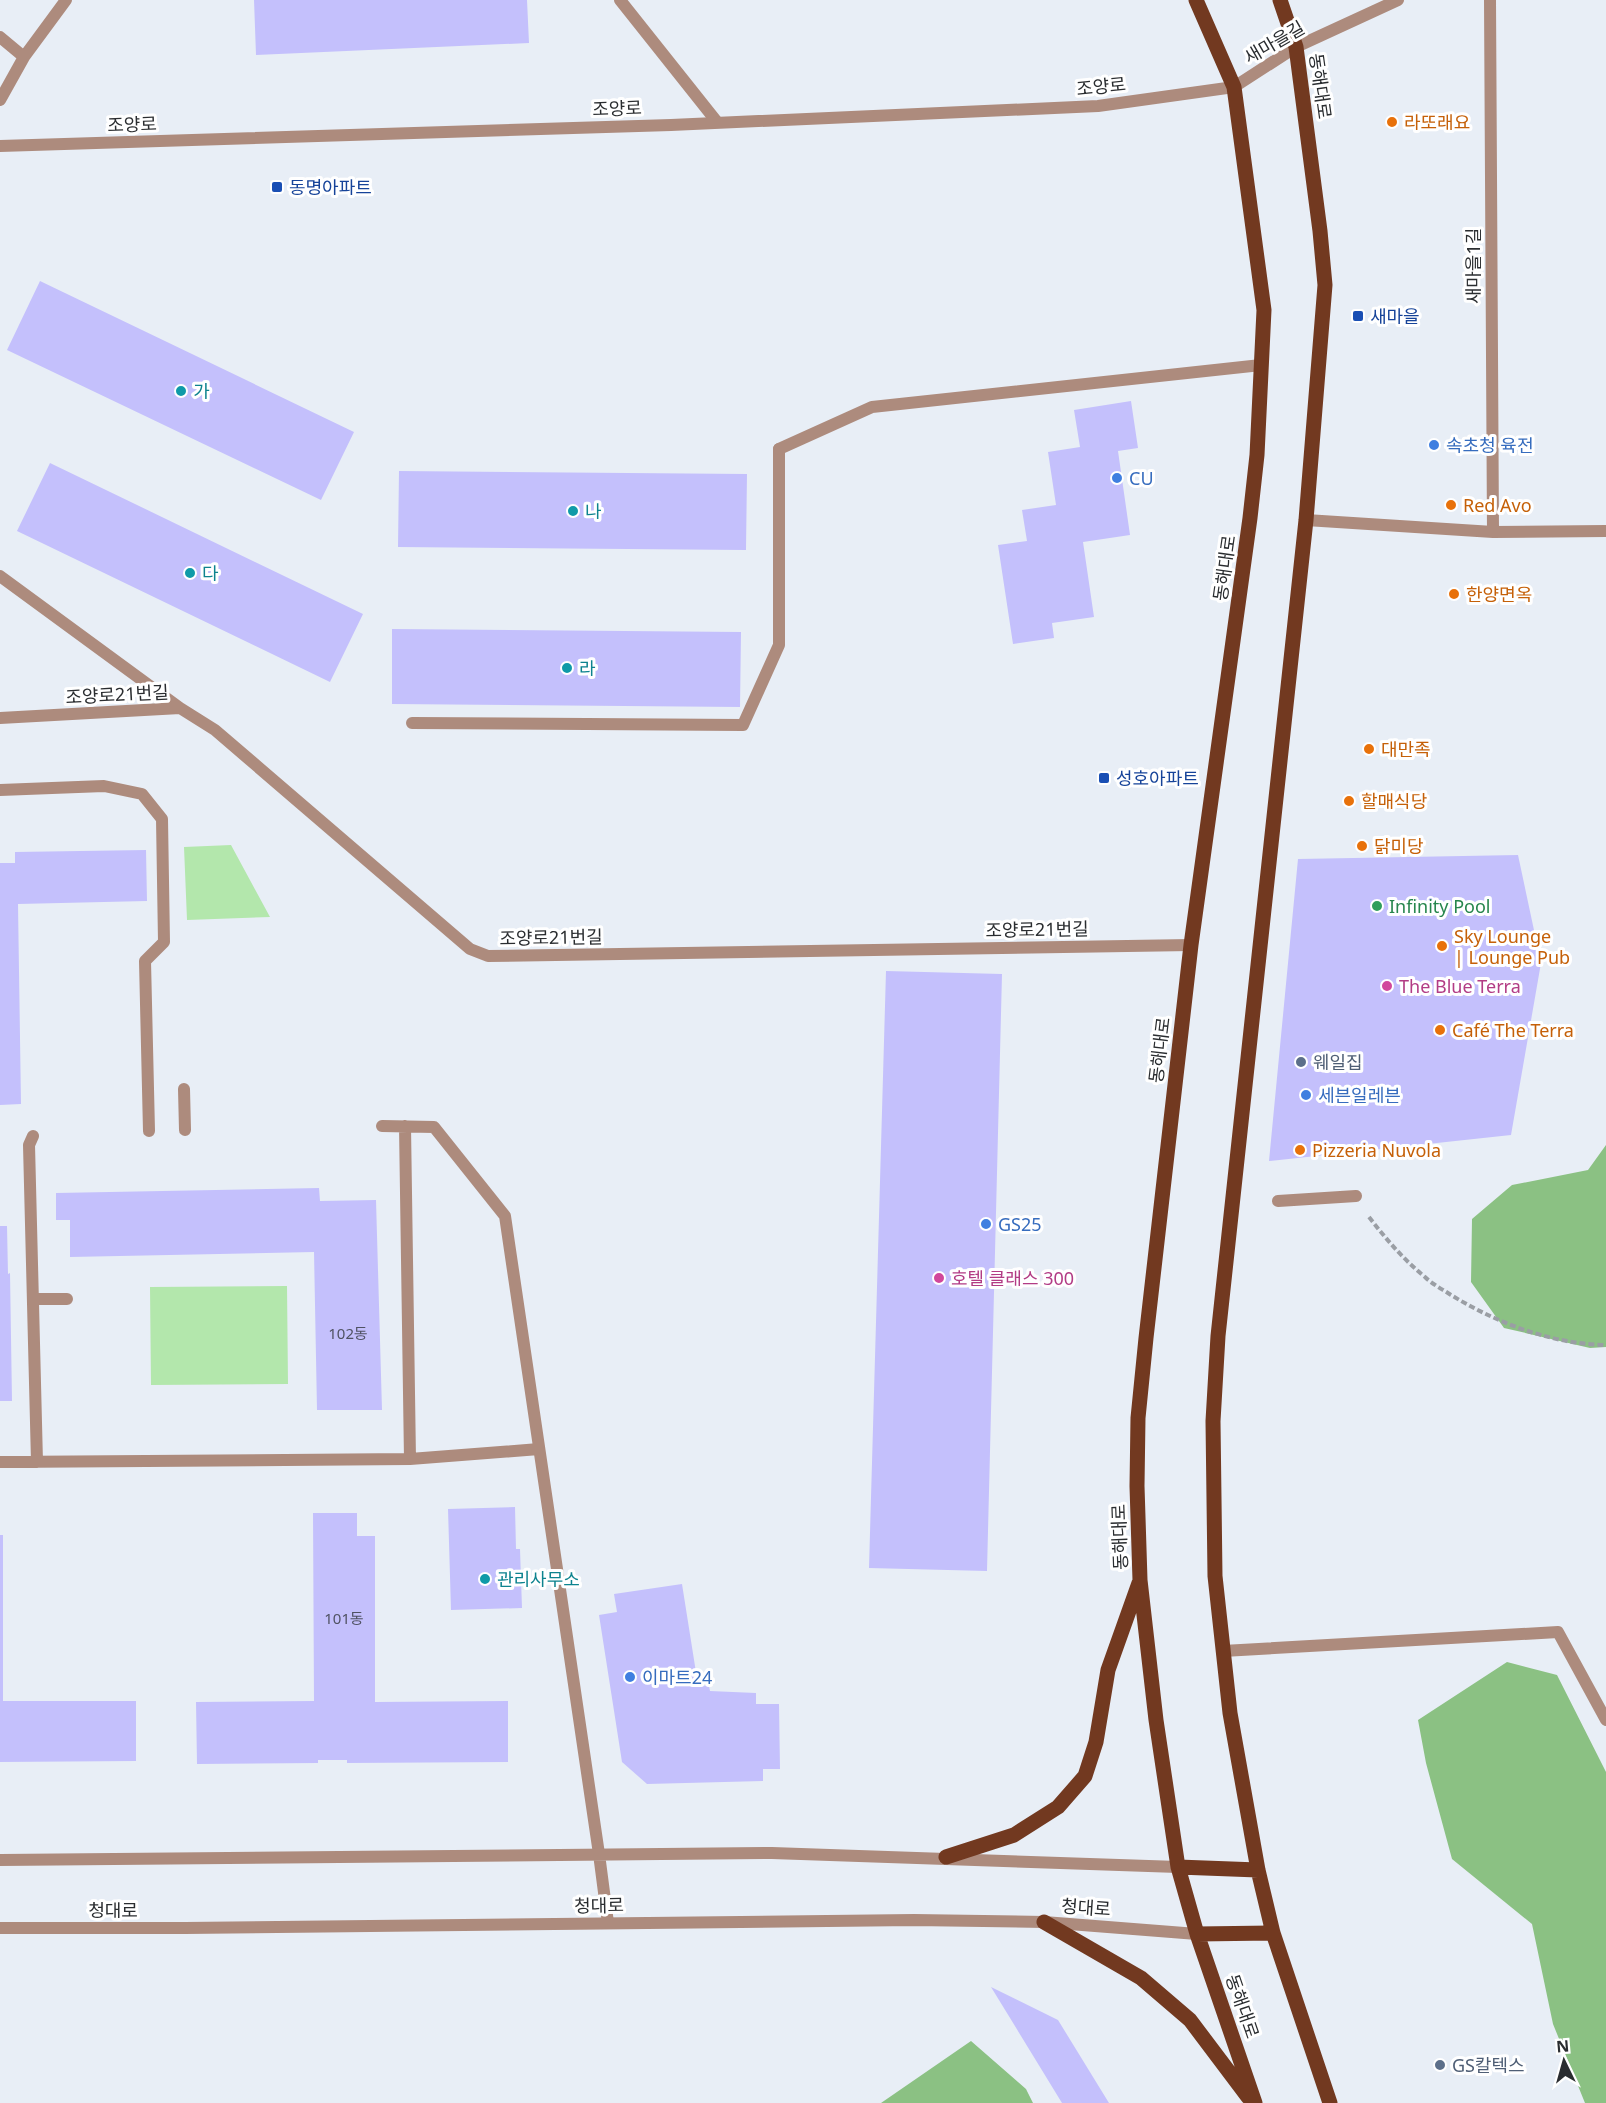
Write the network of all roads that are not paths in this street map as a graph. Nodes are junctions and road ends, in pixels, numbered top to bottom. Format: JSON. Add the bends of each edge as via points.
{"nodes":[{"id":1,"x":66,"y":0,"type":"edge"},
{"id":2,"x":620,"y":0,"type":"edge"},
{"id":3,"x":1196,"y":0,"type":"edge"},
{"id":4,"x":1280,"y":0,"type":"edge"},
{"id":5,"x":1398,"y":0,"type":"edge"},
{"id":6,"x":1490,"y":0,"type":"edge"},
{"id":7,"x":0,"y":37,"type":"edge"},
{"id":8,"x":1296,"y":47,"type":"junction"},
{"id":9,"x":24,"y":57,"type":"junction"},
{"id":10,"x":1234,"y":87,"type":"junction"},
{"id":11,"x":0,"y":100,"type":"edge"},
{"id":12,"x":717,"y":122,"type":"junction"},
{"id":13,"x":0,"y":146,"type":"edge"},
{"id":14,"x":1261,"y":365,"type":"junction"},
{"id":15,"x":1306,"y":520,"type":"junction"},
{"id":16,"x":1606,"y":531,"type":"edge"},
{"id":17,"x":1493,"y":532,"type":"junction"},
{"id":18,"x":0,"y":576,"type":"edge"},
{"id":19,"x":180,"y":708,"type":"junction"},
{"id":20,"x":0,"y":718,"type":"edge"},
{"id":21,"x":411,"y":723,"type":"dead end"},
{"id":22,"x":0,"y":790,"type":"edge"},
{"id":23,"x":1191,"y":945,"type":"junction"},
{"id":24,"x":184,"y":1089,"type":"dead end"},
{"id":25,"x":382,"y":1126,"type":"dead end"},
{"id":26,"x":405,"y":1126,"type":"junction"},
{"id":27,"x":185,"y":1130,"type":"dead end"},
{"id":28,"x":149,"y":1131,"type":"dead end"},
{"id":29,"x":33,"y":1136,"type":"dead end"},
{"id":30,"x":1356,"y":1196,"type":"road end"},
{"id":31,"x":1278,"y":1201,"type":"dead end"},
{"id":32,"x":34,"y":1299,"type":"junction"},
{"id":33,"x":67,"y":1299,"type":"dead end"},
{"id":34,"x":539,"y":1449,"type":"junction"},
{"id":35,"x":410,"y":1459,"type":"junction"},
{"id":36,"x":0,"y":1462,"type":"edge"},
{"id":37,"x":38,"y":1462,"type":"junction"},
{"id":38,"x":1140,"y":1580,"type":"junction"},
{"id":39,"x":1222,"y":1651,"type":"junction"},
{"id":40,"x":1606,"y":1720,"type":"edge"},
{"id":41,"x":599,"y":1854,"type":"junction"},
{"id":42,"x":946,"y":1857,"type":"junction"},
{"id":43,"x":0,"y":1860,"type":"edge"},
{"id":44,"x":1178,"y":1867,"type":"junction"},
{"id":45,"x":1258,"y":1870,"type":"junction"},
{"id":46,"x":1044,"y":1922,"type":"junction"},
{"id":47,"x":608,"y":1923,"type":"junction"},
{"id":48,"x":0,"y":1928,"type":"edge"},
{"id":49,"x":1274,"y":1933,"type":"junction"},
{"id":50,"x":1197,"y":1934,"type":"junction"},
{"id":51,"x":1254,"y":2103,"type":"edge"},
{"id":52,"x":1330,"y":2103,"type":"edge"}],
"edges":[{"from":1,"to":9,"type":"street"},
{"from":2,"to":12,"type":"street"},
{"from":3,"to":10,"type":"main road","name":"동해대로"},
{"from":4,"to":8,"type":"main road","name":"동해대로"},
{"from":5,"to":8,"type":"street","name":"새마을길"},
{"from":6,"to":17,"type":"street","name":"새마을1길"},
{"from":7,"to":9,"type":"street"},
{"from":8,"to":10,"type":"street","name":"새마을길"},
{"from":8,"to":15,"type":"main road","name":"동해대로","via":[[1325,285]]},
{"from":9,"to":11,"type":"street"},
{"from":10,"to":12,"type":"street","name":"조양로","via":[[1098,106]]},
{"from":10,"to":14,"type":"main road","name":"동해대로","via":[[1264,310]]},
{"from":12,"to":13,"type":"street","name":"조양로"},
{"from":14,"to":21,"type":"street","via":[[872,406],[779,449],[779,645],[743,725]]},
{"from":14,"to":23,"type":"main road","name":"동해대로","via":[[1250,518]]},
{"from":15,"to":17,"type":"street"},
{"from":15,"to":39,"type":"main road","name":"동해대로","via":[[1218,1336],[1213,1501]]},
{"from":16,"to":17,"type":"street"},
{"from":18,"to":19,"type":"street"},
{"from":19,"to":20,"type":"street","name":"조양로21번길"},
{"from":19,"to":23,"type":"street","name":"조양로21번길","via":[[215,730],[470,949],[488,956]]},
{"from":22,"to":28,"type":"street","via":[[104,786],[142,794],[162,819],[164,942],[145,961]]},
{"from":23,"to":38,"type":"main road","name":"동해대로","via":[[1138,1418]]},
{"from":24,"to":27,"type":"street"},
{"from":25,"to":26,"type":"street"},
{"from":26,"to":34,"type":"street","via":[[434,1127],[504,1216]]},
{"from":26,"to":35,"type":"street"},
{"from":29,"to":32,"type":"street","via":[[29,1146]]},
{"from":30,"to":31,"type":"street"},
{"from":32,"to":33,"type":"street"},
{"from":32,"to":37,"type":"street"},
{"from":34,"to":35,"type":"street"},
{"from":34,"to":41,"type":"street"},
{"from":35,"to":37,"type":"street"},
{"from":36,"to":37,"type":"street"},
{"from":38,"to":42,"type":"main road","via":[[1108,1670],[1096,1742],[1085,1776],[1058,1807],[1014,1835]]},
{"from":38,"to":44,"type":"main road","name":"동해대로"},
{"from":39,"to":40,"type":"street","via":[[1558,1632]]},
{"from":39,"to":45,"type":"main road","name":"동해대로"},
{"from":41,"to":42,"type":"street"},
{"from":41,"to":43,"type":"street"},
{"from":41,"to":47,"type":"street"},
{"from":42,"to":44,"type":"street"},
{"from":44,"to":45,"type":"main road"},
{"from":44,"to":50,"type":"main road","name":"동해대로"},
{"from":45,"to":49,"type":"main road","name":"동해대로"},
{"from":46,"to":47,"type":"street","name":"청대로"},
{"from":46,"to":50,"type":"street","name":"청대로"},
{"from":46,"to":51,"type":"main road","via":[[1141,1978],[1182,2013]]},
{"from":47,"to":48,"type":"street","name":"청대로"},
{"from":49,"to":50,"type":"main road"},
{"from":49,"to":52,"type":"main road","name":"동해대로"},
{"from":50,"to":51,"type":"main road","name":"동해대로"}]}
